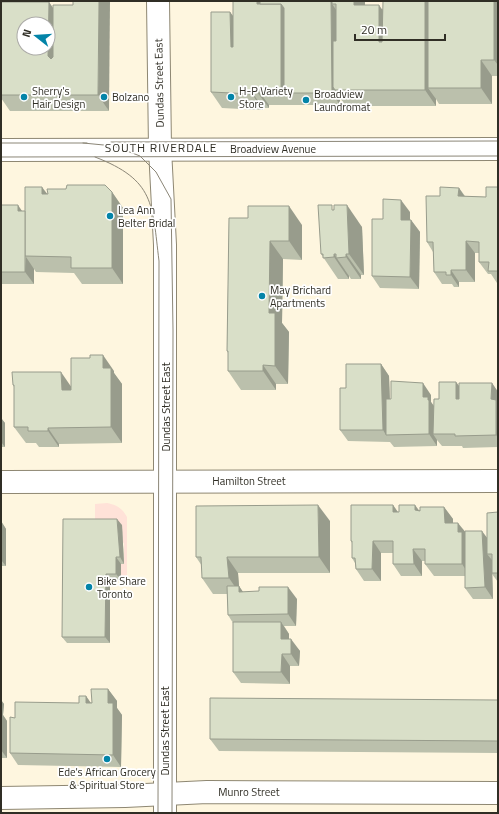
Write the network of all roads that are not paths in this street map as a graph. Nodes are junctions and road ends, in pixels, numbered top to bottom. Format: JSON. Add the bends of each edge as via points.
{"nodes":[{"id":1,"x":158,"y":1,"type":"edge"},
{"id":2,"x":498,"y":148,"type":"edge"},
{"id":3,"x":160,"y":149,"type":"junction"},
{"id":4,"x":1,"y":150,"type":"edge"},
{"id":5,"x":498,"y":481,"type":"edge"},
{"id":6,"x":1,"y":482,"type":"edge"},
{"id":7,"x":166,"y":482,"type":"junction"},
{"id":8,"x":498,"y":793,"type":"edge"},
{"id":9,"x":1,"y":798,"type":"edge"},
{"id":10,"x":165,"y":803,"type":"edge"}],
"edges":[{"from":1,"to":3,"type":"street","name":"Dundas Street East"},
{"from":2,"to":3,"type":"street","name":"Broadview Avenue"},
{"from":3,"to":4,"type":"street","name":"Broadview Avenue"},
{"from":3,"to":7,"type":"street","name":"Dundas Street East","via":[[166,245]]},
{"from":5,"to":7,"type":"street","name":"Hamilton Street"},
{"from":6,"to":7,"type":"street","name":"Hamilton Street"},
{"from":7,"to":10,"type":"street","name":"Dundas Street East"},
{"from":8,"to":10,"type":"street","name":"Munro Street"},
{"from":9,"to":10,"type":"street","name":"Munro Street","via":[[125,796]]}]}
